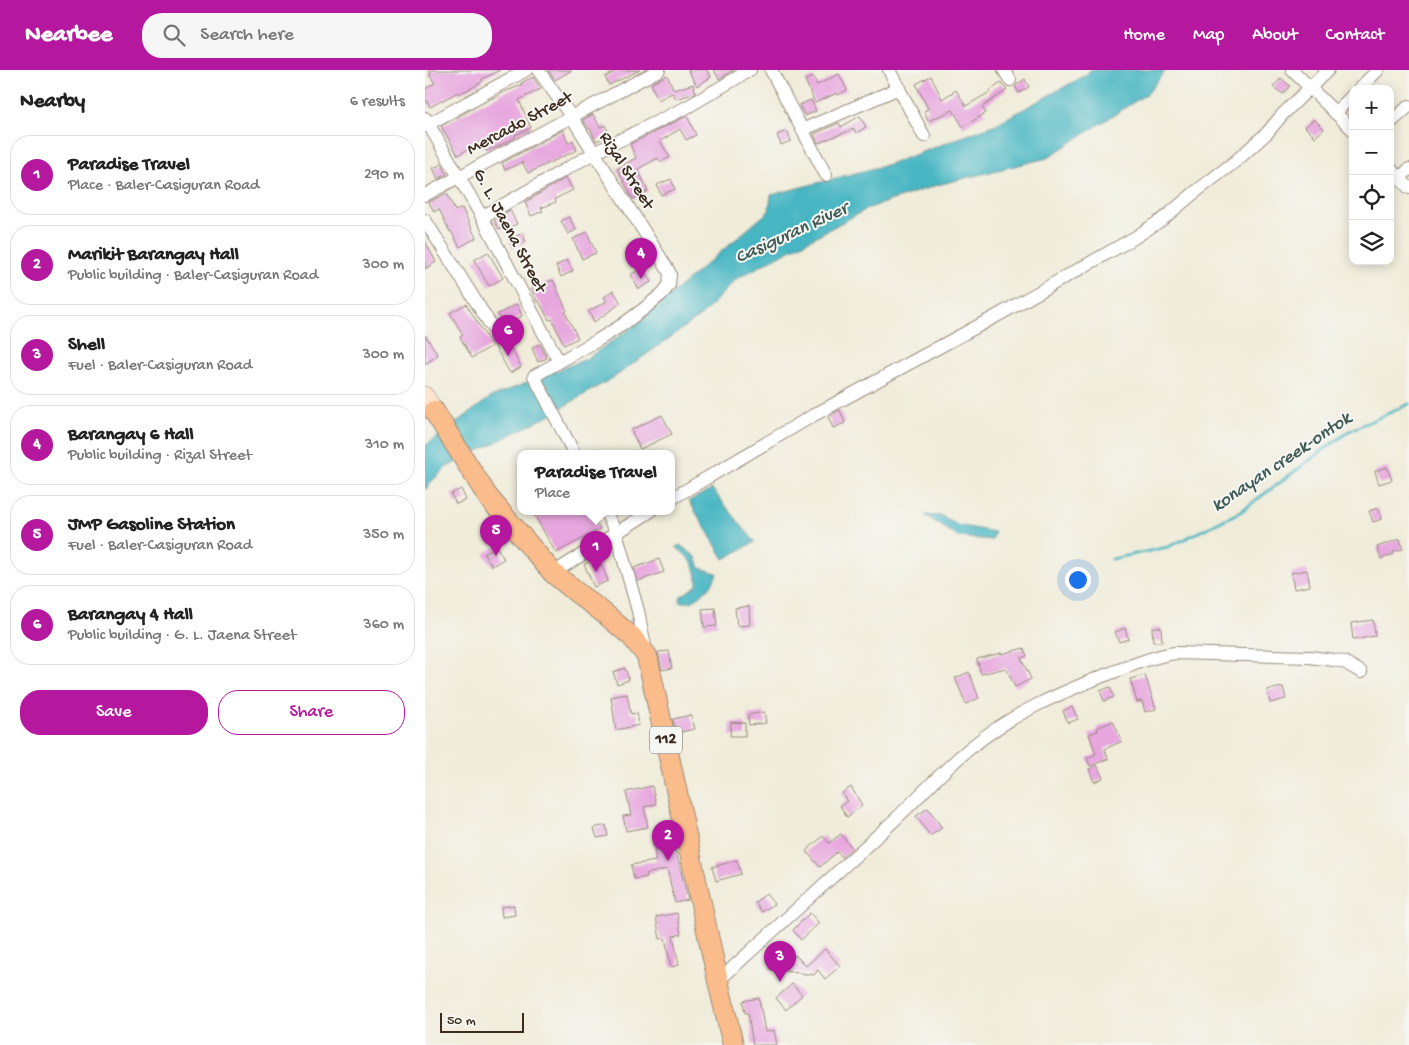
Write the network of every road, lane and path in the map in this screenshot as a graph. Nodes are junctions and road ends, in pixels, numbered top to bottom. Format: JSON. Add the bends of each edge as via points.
{"nodes":[{"id":1,"x":526,"y":70,"type":"edge"},
{"id":2,"x":538,"y":70,"type":"edge"},
{"id":3,"x":659,"y":70,"type":"edge"},
{"id":4,"x":749,"y":70,"type":"edge"},
{"id":5,"x":771,"y":70,"type":"edge"},
{"id":6,"x":889,"y":70,"type":"edge"},
{"id":7,"x":1292,"y":70,"type":"edge"},
{"id":8,"x":1328,"y":70,"type":"edge"},
{"id":9,"x":1378,"y":70,"type":"edge"},
{"id":10,"x":1363,"y":85,"type":"edge"},
{"id":11,"x":899,"y":88,"type":"junction"},
{"id":12,"x":1310,"y":88,"type":"junction"},
{"id":13,"x":1349,"y":99,"type":"edge"},
{"id":14,"x":1409,"y":106,"type":"edge"},
{"id":15,"x":1335,"y":113,"type":"junction"},
{"id":16,"x":571,"y":116,"type":"junction"},
{"id":17,"x":1394,"y":120,"type":"edge"},
{"id":18,"x":426,"y":123,"type":"edge"},
{"id":19,"x":1349,"y":126,"type":"edge"},
{"id":20,"x":802,"y":130,"type":"junction"},
{"id":21,"x":924,"y":136,"type":"dead end"},
{"id":22,"x":594,"y":154,"type":"junction"},
{"id":23,"x":1404,"y":174,"type":"edge"},
{"id":24,"x":826,"y":175,"type":"dead end"},
{"id":25,"x":459,"y":176,"type":"junction"},
{"id":26,"x":1409,"y":188,"type":"edge"},
{"id":27,"x":425,"y":195,"type":"edge"},
{"id":28,"x":482,"y":217,"type":"junction"},
{"id":29,"x":425,"y":220,"type":"edge"},
{"id":30,"x":495,"y":332,"type":"dead end"},
{"id":31,"x":559,"y":362,"type":"junction"},
{"id":32,"x":429,"y":403,"type":"edge"},
{"id":33,"x":572,"y":450,"type":"edge"},
{"id":34,"x":675,"y":497,"type":"edge"},
{"id":35,"x":607,"y":515,"type":"edge"},
{"id":36,"x":644,"y":515,"type":"edge"},
{"id":37,"x":616,"y":532,"type":"junction"},
{"id":38,"x":553,"y":573,"type":"junction"},
{"id":39,"x":647,"y":656,"type":"junction"},
{"id":40,"x":1361,"y":672,"type":"dead end"},
{"id":41,"x":718,"y":980,"type":"junction"},
{"id":42,"x":733,"y":1045,"type":"edge"}],
"edges":[{"from":1,"to":18,"type":"street"},
{"from":2,"to":16,"type":"street","name":"Rizal Street"},
{"from":3,"to":16,"type":"street","name":"Mercado Street"},
{"from":4,"to":22,"type":"street","via":[[689,106]]},
{"from":5,"to":20,"type":"street"},
{"from":6,"to":11,"type":"street"},
{"from":7,"to":12,"type":"street"},
{"from":8,"to":12,"type":"street"},
{"from":9,"to":10,"type":"street"},
{"from":11,"to":20,"type":"street"},
{"from":11,"to":21,"type":"street"},
{"from":12,"to":15,"type":"street"},
{"from":12,"to":34,"type":"street","via":[[1237,160],[1134,238],[814,415]]},
{"from":13,"to":15,"type":"street"},
{"from":14,"to":17,"type":"street"},
{"from":15,"to":19,"type":"street"},
{"from":16,"to":22,"type":"street","name":"Rizal Street"},
{"from":16,"to":25,"type":"street","name":"Mercado Street"},
{"from":18,"to":25,"type":"street","name":"G. L. Jaena Street"},
{"from":20,"to":24,"type":"street"},
{"from":22,"to":28,"type":"street"},
{"from":22,"to":31,"type":"street","name":"Rizal Street","via":[[667,268],[670,280],[663,293],[622,325]]},
{"from":23,"to":26,"type":"street"},
{"from":25,"to":27,"type":"street","name":"Mercado Street"},
{"from":25,"to":28,"type":"street","name":"G. L. Jaena Street"},
{"from":28,"to":31,"type":"street","name":"G. L. Jaena Street"},
{"from":29,"to":30,"type":"street"},
{"from":31,"to":33,"type":"street","via":[[534,374],[534,379]]},
{"from":32,"to":38,"type":"main road","number":"112","via":[[488,497]]},
{"from":35,"to":37,"type":"street"},
{"from":36,"to":37,"type":"street"},
{"from":37,"to":38,"type":"street"},
{"from":37,"to":39,"type":"street"},
{"from":38,"to":39,"type":"main road","number":"112","via":[[632,637]]},
{"from":39,"to":41,"type":"main road","number":"112"},
{"from":40,"to":41,"type":"street","via":[[1334,660],[1175,653],[1136,663],[1039,704],[996,728],[959,757],[908,808]]},
{"from":41,"to":42,"type":"main road","number":"112"}]}
